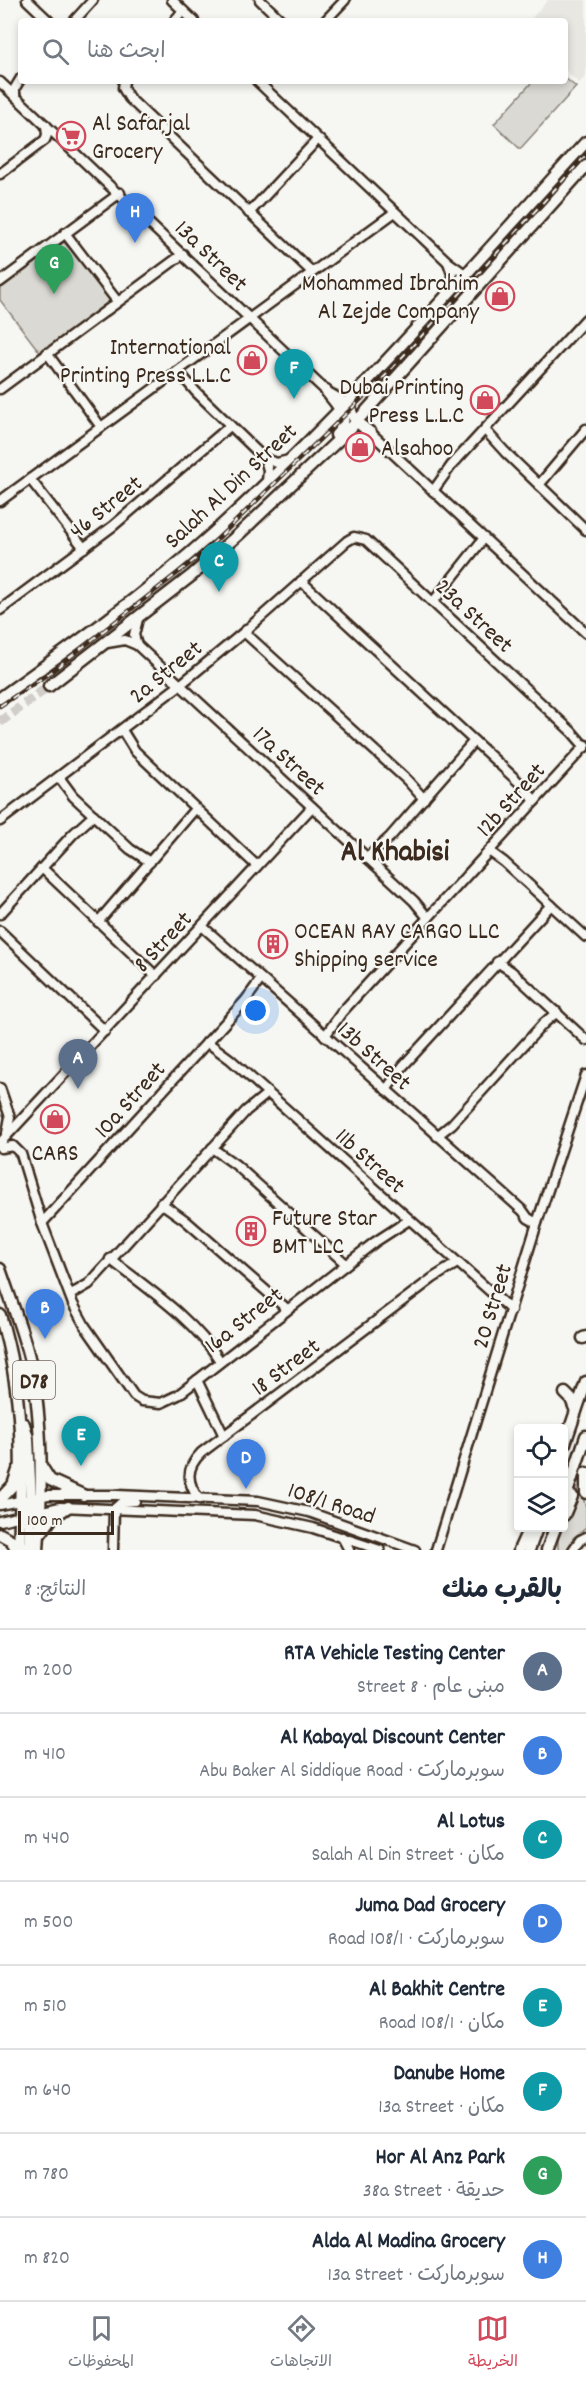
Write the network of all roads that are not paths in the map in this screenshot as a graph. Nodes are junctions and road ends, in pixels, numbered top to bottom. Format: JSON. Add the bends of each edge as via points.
{"nodes":[{"id":1,"x":27,"y":0,"type":"edge"},
{"id":2,"x":93,"y":0,"type":"edge"},
{"id":3,"x":172,"y":0,"type":"edge"},
{"id":4,"x":260,"y":0,"type":"edge"},
{"id":5,"x":345,"y":0,"type":"edge"},
{"id":6,"x":183,"y":11,"type":"junction"},
{"id":7,"x":46,"y":18,"type":"edge"},
{"id":8,"x":77,"y":18,"type":"edge"},
{"id":9,"x":177,"y":18,"type":"edge"},
{"id":10,"x":191,"y":18,"type":"edge"},
{"id":11,"x":279,"y":18,"type":"edge"},
{"id":12,"x":329,"y":18,"type":"edge"},
{"id":13,"x":18,"y":79,"type":"edge"},
{"id":14,"x":2,"y":83,"type":"edge"},
{"id":15,"x":18,"y":83,"type":"edge"},
{"id":16,"x":123,"y":84,"type":"edge"},
{"id":17,"x":260,"y":84,"type":"edge"},
{"id":18,"x":15,"y":96,"type":"junction"},
{"id":19,"x":46,"y":125,"type":"junction"},
{"id":20,"x":318,"y":139,"type":"junction"},
{"id":21,"x":586,"y":142,"type":"edge"},
{"id":22,"x":586,"y":166,"type":"edge"},
{"id":23,"x":0,"y":174,"type":"edge"},
{"id":24,"x":118,"y":192,"type":"junction"},
{"id":25,"x":393,"y":210,"type":"junction"},
{"id":26,"x":249,"y":213,"type":"junction"},
{"id":27,"x":65,"y":234,"type":"junction"},
{"id":28,"x":181,"y":253,"type":"junction"},
{"id":29,"x":448,"y":262,"type":"junction"},
{"id":30,"x":312,"y":272,"type":"junction"},
{"id":31,"x":465,"y":274,"type":"junction"},
{"id":32,"x":0,"y":282,"type":"edge"},
{"id":33,"x":453,"y":287,"type":"junction"},
{"id":34,"x":117,"y":301,"type":"junction"},
{"id":35,"x":250,"y":318,"type":"junction"},
{"id":36,"x":586,"y":319,"type":"edge"},
{"id":37,"x":47,"y":353,"type":"junction"},
{"id":38,"x":374,"y":360,"type":"dead end"},
{"id":39,"x":176,"y":372,"type":"junction"},
{"id":40,"x":375,"y":372,"type":"junction"},
{"id":41,"x":398,"y":376,"type":"junction"},
{"id":42,"x":0,"y":389,"type":"edge"},
{"id":43,"x":326,"y":391,"type":"joint"},
{"id":44,"x":346,"y":403,"type":"junction"},
{"id":45,"x":369,"y":408,"type":"junction"},
{"id":46,"x":357,"y":422,"type":"junction"},
{"id":47,"x":231,"y":426,"type":"junction"},
{"id":48,"x":101,"y":427,"type":"junction"},
{"id":49,"x":586,"y":430,"type":"edge"},
{"id":50,"x":483,"y":432,"type":"junction"},
{"id":51,"x":371,"y":433,"type":"junction"},
{"id":52,"x":345,"y":434,"type":"junction"},
{"id":53,"x":265,"y":459,"type":"junction"},
{"id":54,"x":290,"y":460,"type":"junction"},
{"id":55,"x":30,"y":479,"type":"junction"},
{"id":56,"x":267,"y":482,"type":"junction"},
{"id":57,"x":537,"y":483,"type":"junction"},
{"id":58,"x":431,"y":489,"type":"junction"},
{"id":59,"x":286,"y":490,"type":"junction"},
{"id":60,"x":0,"y":501,"type":"edge"},
{"id":61,"x":586,"y":530,"type":"edge"},
{"id":62,"x":486,"y":540,"type":"junction"},
{"id":63,"x":347,"y":541,"type":"joint"},
{"id":64,"x":84,"y":548,"type":"junction"},
{"id":65,"x":303,"y":580,"type":"junction"},
{"id":66,"x":430,"y":600,"type":"junction"},
{"id":67,"x":0,"y":610,"type":"edge"},
{"id":68,"x":138,"y":619,"type":"junction"},
{"id":69,"x":247,"y":630,"type":"junction"},
{"id":70,"x":586,"y":633,"type":"edge"},
{"id":71,"x":106,"y":643,"type":"junction"},
{"id":72,"x":137,"y":645,"type":"junction"},
{"id":73,"x":180,"y":685,"type":"junction"},
{"id":74,"x":49,"y":686,"type":"tunnel mouth"},
{"id":75,"x":0,"y":698,"type":"edge"},
{"id":76,"x":119,"y":732,"type":"junction"},
{"id":77,"x":476,"y":743,"type":"junction"},
{"id":78,"x":586,"y":744,"type":"edge"},
{"id":79,"x":57,"y":779,"type":"junction"},
{"id":80,"x":426,"y":797,"type":"junction"},
{"id":81,"x":537,"y":799,"type":"junction"},
{"id":82,"x":312,"y":807,"type":"junction"},
{"id":83,"x":197,"y":811,"type":"junction"},
{"id":84,"x":92,"y":813,"type":"junction"},
{"id":85,"x":0,"y":821,"type":"edge"},
{"id":86,"x":491,"y":849,"type":"junction"},
{"id":87,"x":369,"y":860,"type":"junction"},
{"id":88,"x":147,"y":864,"type":"junction"},
{"id":89,"x":258,"y":866,"type":"junction"},
{"id":90,"x":40,"y":870,"type":"junction"},
{"id":91,"x":549,"y":904,"type":"junction"},
{"id":92,"x":0,"y":914,"type":"edge"},
{"id":93,"x":430,"y":916,"type":"junction"},
{"id":94,"x":95,"y":920,"type":"junction"},
{"id":95,"x":202,"y":926,"type":"junction"},
{"id":96,"x":0,"y":931,"type":"edge"},
{"id":97,"x":0,"y":936,"type":"edge"},
{"id":98,"x":586,"y":937,"type":"edge"},
{"id":99,"x":10,"y":942,"type":"junction"},
{"id":100,"x":498,"y":960,"type":"junction"},
{"id":101,"x":156,"y":976,"type":"junction"},
{"id":102,"x":263,"y":981,"type":"junction"},
{"id":103,"x":555,"y":1011,"type":"junction"},
{"id":104,"x":105,"y":1031,"type":"junction"},
{"id":105,"x":322,"y":1034,"type":"junction"},
{"id":106,"x":585,"y":1037,"type":"edge"},
{"id":107,"x":209,"y":1040,"type":"junction"},
{"id":108,"x":586,"y":1074,"type":"edge"},
{"id":109,"x":0,"y":1088,"type":"edge"},
{"id":110,"x":383,"y":1088,"type":"junction"},
{"id":111,"x":266,"y":1090,"type":"junction"},
{"id":112,"x":439,"y":1138,"type":"junction"},
{"id":113,"x":2,"y":1145,"type":"edge"},
{"id":114,"x":215,"y":1146,"type":"junction"},
{"id":115,"x":164,"y":1201,"type":"junction"},
{"id":116,"x":406,"y":1217,"type":"junction"},
{"id":117,"x":538,"y":1219,"type":"junction"},
{"id":118,"x":42,"y":1223,"type":"junction"},
{"id":119,"x":112,"y":1256,"type":"junction"},
{"id":120,"x":455,"y":1261,"type":"junction"},
{"id":121,"x":344,"y":1266,"type":"junction"},
{"id":122,"x":0,"y":1269,"type":"edge"},
{"id":123,"x":68,"y":1292,"type":"junction"},
{"id":124,"x":512,"y":1305,"type":"junction"},
{"id":125,"x":285,"y":1311,"type":"junction"},
{"id":126,"x":0,"y":1315,"type":"edge"},
{"id":127,"x":223,"y":1359,"type":"junction"},
{"id":128,"x":197,"y":1380,"type":"junction"},
{"id":129,"x":586,"y":1382,"type":"edge"},
{"id":130,"x":565,"y":1393,"type":"dead end"},
{"id":131,"x":576,"y":1411,"type":"junction"},
{"id":132,"x":21,"y":1418,"type":"junction"},
{"id":133,"x":568,"y":1434,"type":"edge"},
{"id":134,"x":224,"y":1436,"type":"junction"},
{"id":135,"x":586,"y":1436,"type":"edge"},
{"id":136,"x":39,"y":1457,"type":"junction"},
{"id":137,"x":586,"y":1457,"type":"edge"},
{"id":138,"x":21,"y":1464,"type":"junction"},
{"id":139,"x":586,"y":1473,"type":"edge"},
{"id":140,"x":568,"y":1490,"type":"edge"},
{"id":141,"x":586,"y":1493,"type":"edge"},
{"id":142,"x":83,"y":1496,"type":"junction"},
{"id":143,"x":174,"y":1497,"type":"junction"},
{"id":144,"x":199,"y":1498,"type":"junction"},
{"id":145,"x":0,"y":1499,"type":"edge"},
{"id":146,"x":30,"y":1499,"type":"junction"},
{"id":147,"x":568,"y":1504,"type":"edge"},
{"id":148,"x":0,"y":1505,"type":"edge"},
{"id":149,"x":69,"y":1507,"type":"junction"},
{"id":150,"x":114,"y":1509,"type":"junction"},
{"id":151,"x":30,"y":1514,"type":"junction"},
{"id":152,"x":0,"y":1521,"type":"edge"},
{"id":153,"x":528,"y":1532,"type":"edge"},
{"id":154,"x":535,"y":1532,"type":"edge"},
{"id":155,"x":553,"y":1532,"type":"edge"},
{"id":156,"x":554,"y":1532,"type":"edge"},
{"id":157,"x":0,"y":1534,"type":"edge"},
{"id":158,"x":39,"y":1536,"type":"junction"},
{"id":159,"x":342,"y":1537,"type":"junction"},
{"id":160,"x":586,"y":1537,"type":"edge"},
{"id":161,"x":366,"y":1548,"type":"edge"},
{"id":162,"x":18,"y":1550,"type":"edge"},
{"id":163,"x":29,"y":1550,"type":"edge"},
{"id":164,"x":38,"y":1550,"type":"edge"},
{"id":165,"x":113,"y":1550,"type":"edge"},
{"id":166,"x":349,"y":1550,"type":"edge"},
{"id":167,"x":380,"y":1550,"type":"edge"},
{"id":168,"x":415,"y":1550,"type":"edge"},
{"id":169,"x":436,"y":1550,"type":"edge"},
{"id":170,"x":519,"y":1550,"type":"edge"},
{"id":171,"x":529,"y":1550,"type":"edge"},
{"id":172,"x":547,"y":1550,"type":"edge"},
{"id":173,"x":555,"y":1550,"type":"edge"},
{"id":174,"x":573,"y":1550,"type":"edge"}],
"edges":[{"from":1,"to":7,"type":"street"},
{"from":2,"to":8,"type":"street"},
{"from":3,"to":6,"type":"street"},
{"from":4,"to":11,"type":"street"},
{"from":5,"to":12,"type":"street"},
{"from":6,"to":9,"type":"street"},
{"from":6,"to":10,"type":"street"},
{"from":13,"to":14,"type":"street"},
{"from":14,"to":18,"type":"street","name":"13a Street"},
{"from":15,"to":18,"type":"street"},
{"from":16,"to":26,"type":"street","via":[[129,98]]},
{"from":17,"to":20,"type":"street"},
{"from":18,"to":19,"type":"street","name":"13a Street"},
{"from":19,"to":23,"type":"street","via":[[45,140]]},
{"from":19,"to":24,"type":"street","name":"13a Street"},
{"from":20,"to":25,"type":"street"},
{"from":20,"to":26,"type":"street"},
{"from":21,"to":31,"type":"main road","name":"Salah Al Din Street"},
{"from":22,"to":41,"type":"main road","name":"Salah Al Din Street"},
{"from":24,"to":27,"type":"street"},
{"from":24,"to":28,"type":"street","name":"13a Street"},
{"from":25,"to":29,"type":"street"},
{"from":25,"to":30,"type":"street"},
{"from":26,"to":30,"type":"street"},
{"from":27,"to":32,"type":"street"},
{"from":27,"to":34,"type":"street"},
{"from":28,"to":34,"type":"street"},
{"from":28,"to":35,"type":"street","name":"13a Street"},
{"from":29,"to":31,"type":"street"},
{"from":29,"to":33,"type":"street"},
{"from":30,"to":35,"type":"street"},
{"from":31,"to":33,"type":"main road","name":"Salah Al Din Street"},
{"from":31,"to":41,"type":"main road","via":[[470,280],[469,288],[406,357]]},
{"from":33,"to":40,"type":"main road","name":"Salah Al Din Street"},
{"from":34,"to":37,"type":"street"},
{"from":35,"to":39,"type":"street"},
{"from":35,"to":43,"type":"street","name":"13a Street"},
{"from":36,"to":50,"type":"street"},
{"from":37,"to":42,"type":"street"},
{"from":37,"to":48,"type":"street"},
{"from":38,"to":40,"type":"main road"},
{"from":39,"to":47,"type":"street"},
{"from":39,"to":48,"type":"street"},
{"from":40,"to":44,"type":"main road","name":"Salah Al Din Street"},
{"from":41,"to":45,"type":"main road","name":"Salah Al Din Street"},
{"from":43,"to":44,"type":"main road"},
{"from":44,"to":46,"type":"main road"},
{"from":44,"to":54,"type":"main road","name":"Salah Al Din Street"},
{"from":44,"to":59,"type":"main road","via":[[341,430],[293,477]]},
{"from":45,"to":46,"type":"main road","name":"Salah Al Din Street"},
{"from":45,"to":51,"type":"street","via":[[367,423]]},
{"from":46,"to":51,"type":"main road"},
{"from":46,"to":52,"type":"main road","name":"Salah Al Din Street"},
{"from":47,"to":53,"type":"street"},
{"from":47,"to":64,"type":"street","name":"46 Street"},
{"from":48,"to":55,"type":"street"},
{"from":49,"to":57,"type":"street"},
{"from":50,"to":57,"type":"street"},
{"from":50,"to":58,"type":"street"},
{"from":51,"to":52,"type":"street","via":[[358,429]]},
{"from":51,"to":58,"type":"street"},
{"from":52,"to":59,"type":"main road","name":"Salah Al Din Street"},
{"from":53,"to":54,"type":"street","via":[[277,463]]},
{"from":53,"to":56,"type":"street"},
{"from":54,"to":56,"type":"main road","name":"Salah Al Din Street"},
{"from":55,"to":60,"type":"street"},
{"from":55,"to":64,"type":"street"},
{"from":56,"to":75,"type":"main road","name":"Salah Al Din Street","via":[[149,588]]},
{"from":57,"to":61,"type":"street"},
{"from":58,"to":62,"type":"street"},
{"from":59,"to":68,"type":"main road","name":"Salah Al Din Street"},
{"from":62,"to":66,"type":"street"},
{"from":62,"to":70,"type":"street"},
{"from":63,"to":65,"type":"street","name":"2a Street"},
{"from":63,"to":66,"type":"street","name":"23a Street","via":[[363,538]]},
{"from":64,"to":67,"type":"street","name":"46 Street"},
{"from":65,"to":69,"type":"street","name":"2a Street"},
{"from":65,"to":77,"type":"street"},
{"from":66,"to":78,"type":"street","name":"23a Street"},
{"from":68,"to":71,"type":"main road","name":"Salah Al Din Street"},
{"from":68,"to":72,"type":"street","via":[[134,629]]},
{"from":69,"to":73,"type":"street","name":"2a Street"},
{"from":69,"to":80,"type":"street"},
{"from":71,"to":72,"type":"street","via":[[119,640]]},
{"from":71,"to":74,"type":"main road","name":"Salah Al Din Street"},
{"from":72,"to":73,"type":"street","name":"17a Street"},
{"from":73,"to":76,"type":"street","name":"2a Street"},
{"from":73,"to":82,"type":"street","name":"17a Street"},
{"from":76,"to":79,"type":"street","name":"2a Street"},
{"from":76,"to":83,"type":"street"},
{"from":77,"to":80,"type":"street"},
{"from":77,"to":81,"type":"street"},
{"from":78,"to":81,"type":"street","name":"12b Street"},
{"from":79,"to":84,"type":"street"},
{"from":79,"to":85,"type":"street","name":"2a Street"},
{"from":80,"to":87,"type":"street"},
{"from":81,"to":86,"type":"street","name":"12b Street"},
{"from":82,"to":87,"type":"street","name":"17a Street"},
{"from":82,"to":89,"type":"street","name":"8 Street"},
{"from":83,"to":88,"type":"street"},
{"from":83,"to":89,"type":"street"},
{"from":84,"to":88,"type":"street"},
{"from":84,"to":90,"type":"street"},
{"from":86,"to":91,"type":"street"},
{"from":86,"to":93,"type":"street","name":"12b Street"},
{"from":87,"to":93,"type":"street","name":"17a Street"},
{"from":88,"to":94,"type":"street"},
{"from":89,"to":95,"type":"street","name":"8 Street"},
{"from":90,"to":92,"type":"street"},
{"from":90,"to":94,"type":"street"},
{"from":91,"to":98,"type":"street"},
{"from":91,"to":100,"type":"street"},
{"from":93,"to":105,"type":"street","name":"12b Street"},
{"from":94,"to":101,"type":"street"},
{"from":95,"to":101,"type":"street","name":"8 Street"},
{"from":95,"to":102,"type":"street","name":"13b Street"},
{"from":96,"to":99,"type":"street"},
{"from":97,"to":99,"type":"street"},
{"from":99,"to":104,"type":"street"},
{"from":100,"to":103,"type":"street"},
{"from":100,"to":110,"type":"street"},
{"from":101,"to":104,"type":"street","name":"8 Street"},
{"from":102,"to":105,"type":"street","name":"13b Street"},
{"from":102,"to":107,"type":"street","name":"10a Street"},
{"from":103,"to":106,"type":"street"},
{"from":103,"to":112,"type":"street"},
{"from":104,"to":113,"type":"street","name":"8 Street"},
{"from":105,"to":110,"type":"street","name":"13b Street"},
{"from":107,"to":111,"type":"street","name":"11b Street"},
{"from":107,"to":118,"type":"street","name":"10a Street"},
{"from":108,"to":117,"type":"street","name":"20 Street"},
{"from":109,"to":113,"type":"street","via":[[10,1118]]},
{"from":110,"to":112,"type":"street","name":"13b Street"},
{"from":111,"to":114,"type":"street"},
{"from":111,"to":116,"type":"street","name":"11b Street"},
{"from":112,"to":117,"type":"street","name":"13b Street","via":[[528,1218]]},
{"from":113,"to":118,"type":"street","name":"16a Street","via":[[13,1146],[21,1154]]},
{"from":114,"to":115,"type":"street"},
{"from":114,"to":121,"type":"street"},
{"from":115,"to":119,"type":"street"},
{"from":115,"to":125,"type":"street"},
{"from":116,"to":120,"type":"street","name":"11b Street"},
{"from":116,"to":121,"type":"street","name":"16a Street"},
{"from":117,"to":124,"type":"street","name":"20 Street"},
{"from":118,"to":123,"type":"street","name":"16a Street"},
{"from":119,"to":123,"type":"street","via":[[93,1278]]},
{"from":119,"to":127,"type":"street"},
{"from":120,"to":124,"type":"street","name":"11b Street"},
{"from":120,"to":134,"type":"street","name":"18 Street"},
{"from":121,"to":125,"type":"street","name":"16a Street"},
{"from":122,"to":136,"type":"main road","number":"D78","via":[[33,1375]]},
{"from":123,"to":128,"type":"street","name":"16a Street","via":[[80,1319],[134,1396],[151,1403],[170,1400]]},
{"from":124,"to":169,"type":"street","name":"20 Street"},
{"from":125,"to":127,"type":"street","name":"16a Street"},
{"from":126,"to":132,"type":"main road","number":"D78"},
{"from":127,"to":128,"type":"street","name":"16a Street"},
{"from":128,"to":134,"type":"street"},
{"from":129,"to":131,"type":"main road"},
{"from":130,"to":131,"type":"main road"},
{"from":131,"to":133,"type":"main road"},
{"from":132,"to":138,"type":"main road","number":"D78"},
{"from":132,"to":146,"type":"main road","via":[[28,1438]]},
{"from":134,"to":144,"type":"street","name":"18 Street","via":[[190,1467],[189,1481]]},
{"from":135,"to":140,"type":"main road"},
{"from":136,"to":142,"type":"main road","via":[[50,1480]]},
{"from":136,"to":146,"type":"main road","number":"D78"},
{"from":137,"to":147,"type":"main road"},
{"from":138,"to":145,"type":"main road","via":[[13,1485]]},
{"from":138,"to":146,"type":"main road","number":"D78"},
{"from":139,"to":141,"type":"main road"},
{"from":142,"to":143,"type":"street","name":"108/1 Road"},
{"from":142,"to":146,"type":"street","name":"108/1 Road"},
{"from":143,"to":144,"type":"street","name":"108/1 Road"},
{"from":143,"to":150,"type":"street","via":[[158,1502],[122,1502]]},
{"from":144,"to":168,"type":"street","name":"108/1 Road","via":[[292,1507]]},
{"from":146,"to":148,"type":"street","name":"108/1 Road"},
{"from":146,"to":151,"type":"main road","number":"D78"},
{"from":146,"to":151,"type":"main road","number":"D78"},
{"from":149,"to":150,"type":"street","name":"108/1 Road"},
{"from":149,"to":151,"type":"street","name":"108/1 Road"},
{"from":149,"to":158,"type":"main road","via":[[52,1518]]},
{"from":150,"to":159,"type":"street","name":"108/1 Road","via":[[255,1515]]},
{"from":150,"to":165,"type":"street"},
{"from":151,"to":152,"type":"street","name":"108/1 Road"},
{"from":151,"to":158,"type":"main road","number":"D78"},
{"from":151,"to":162,"type":"main road","number":"D78"},
{"from":151,"to":163,"type":"main road"},
{"from":153,"to":170,"type":"main road"},
{"from":154,"to":171,"type":"main road"},
{"from":155,"to":172,"type":"main road"},
{"from":156,"to":173,"type":"main road"},
{"from":157,"to":162,"type":"main road"},
{"from":158,"to":164,"type":"main road","number":"D78"},
{"from":159,"to":161,"type":"street","name":"108/1 Road"},
{"from":159,"to":166,"type":"street"},
{"from":160,"to":174,"type":"street"},
{"from":161,"to":167,"type":"street","name":"108/1 Road"}]}
